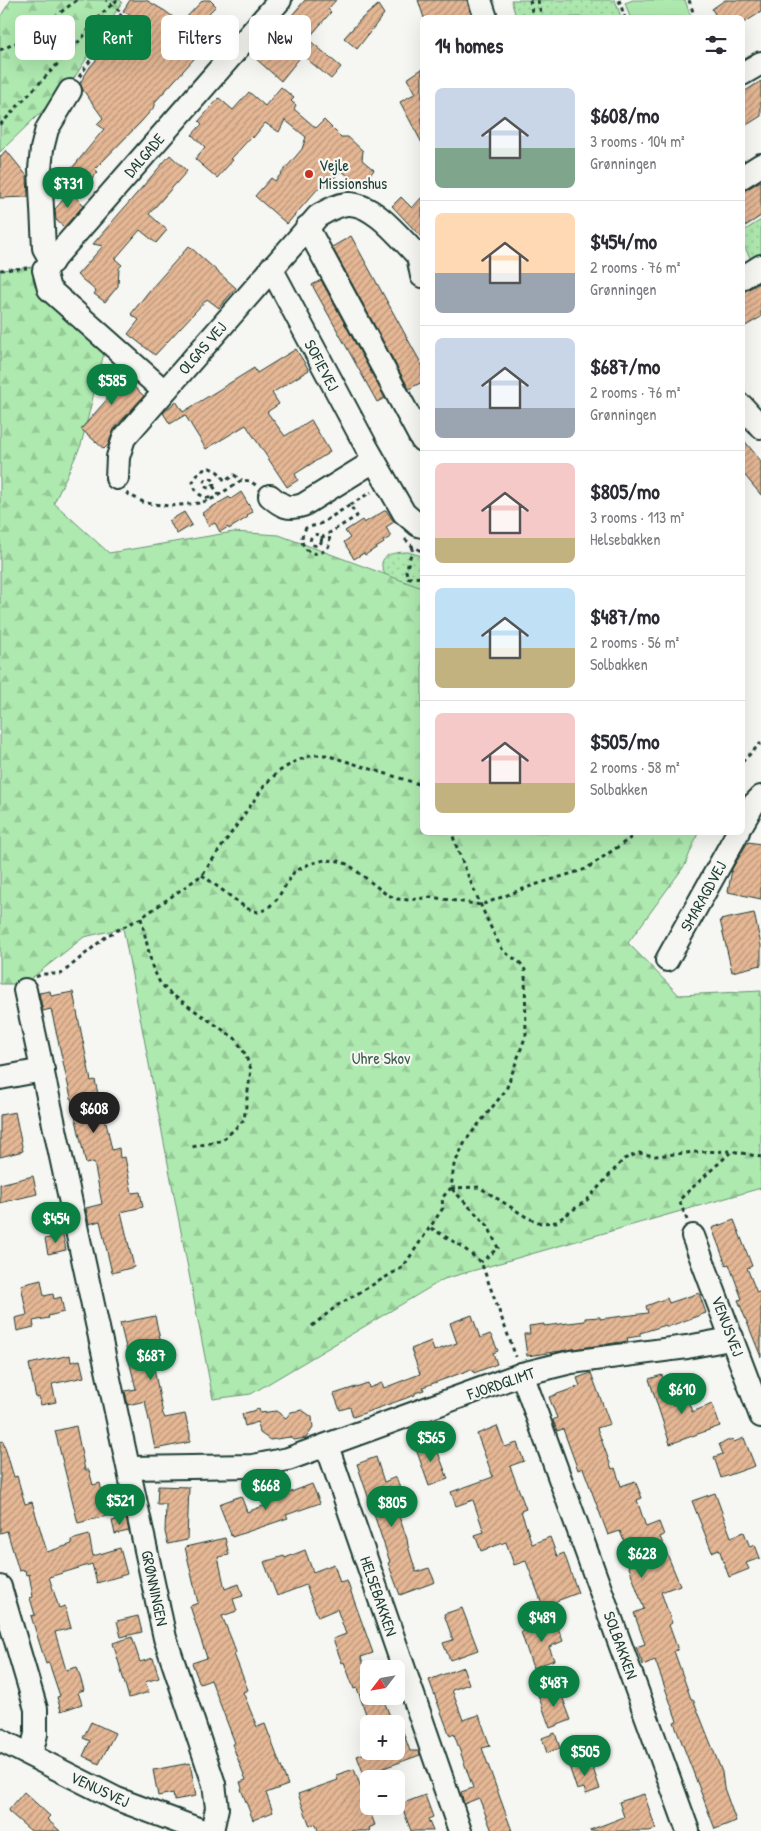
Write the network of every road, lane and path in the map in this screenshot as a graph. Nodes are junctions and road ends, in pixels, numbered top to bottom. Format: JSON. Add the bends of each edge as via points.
{"nodes":[{"id":1,"x":77,"y":0,"type":"edge"},
{"id":2,"x":106,"y":0,"type":"edge"},
{"id":3,"x":117,"y":0,"type":"edge"},
{"id":4,"x":280,"y":0,"type":"edge"},
{"id":5,"x":480,"y":0,"type":"edge"},
{"id":6,"x":497,"y":0,"type":"edge"},
{"id":7,"x":530,"y":0,"type":"edge"},
{"id":8,"x":538,"y":0,"type":"edge"},
{"id":9,"x":619,"y":0,"type":"edge"},
{"id":10,"x":689,"y":0,"type":"edge"},
{"id":11,"x":112,"y":4,"type":"junction"},
{"id":12,"x":485,"y":15,"type":"edge"},
{"id":13,"x":500,"y":15,"type":"edge"},
{"id":14,"x":532,"y":15,"type":"edge"},
{"id":15,"x":541,"y":15,"type":"edge"},
{"id":16,"x":624,"y":15,"type":"edge"},
{"id":17,"x":694,"y":15,"type":"edge"},
{"id":18,"x":0,"y":50,"type":"edge"},
{"id":19,"x":761,"y":62,"type":"edge"},
{"id":20,"x":745,"y":72,"type":"edge"},
{"id":21,"x":70,"y":91,"type":"joint"},
{"id":22,"x":0,"y":125,"type":"edge"},
{"id":23,"x":761,"y":165,"type":"edge"},
{"id":24,"x":745,"y":175,"type":"edge"},
{"id":25,"x":307,"y":227,"type":"junction"},
{"id":26,"x":420,"y":261,"type":"edge"},
{"id":27,"x":52,"y":262,"type":"junction"},
{"id":28,"x":761,"y":266,"type":"edge"},
{"id":29,"x":271,"y":268,"type":"junction"},
{"id":30,"x":745,"y":276,"type":"edge"},
{"id":31,"x":164,"y":391,"type":"junction"},
{"id":32,"x":414,"y":405,"type":"edge"},
{"id":33,"x":745,"y":409,"type":"edge"},
{"id":34,"x":760,"y":426,"type":"edge"},
{"id":35,"x":420,"y":431,"type":"edge"},
{"id":36,"x":374,"y":461,"type":"junction"},
{"id":37,"x":117,"y":478,"type":"joint"},
{"id":38,"x":242,"y":480,"type":"junction"},
{"id":39,"x":386,"y":482,"type":"junction"},
{"id":40,"x":213,"y":486,"type":"dead end"},
{"id":41,"x":219,"y":494,"type":"junction"},
{"id":42,"x":270,"y":496,"type":"joint"},
{"id":43,"x":214,"y":498,"type":"junction"},
{"id":44,"x":350,"y":505,"type":"junction"},
{"id":45,"x":420,"y":526,"type":"edge"},
{"id":46,"x":329,"y":533,"type":"junction"},
{"id":47,"x":321,"y":538,"type":"dead end"},
{"id":48,"x":413,"y":548,"type":"dead end"},
{"id":49,"x":420,"y":578,"type":"edge"},
{"id":50,"x":761,"y":743,"type":"edge"},
{"id":51,"x":745,"y":759,"type":"edge"},
{"id":52,"x":420,"y":784,"type":"edge"},
{"id":53,"x":761,"y":797,"type":"edge"},
{"id":54,"x":745,"y":819,"type":"edge"},
{"id":55,"x":453,"y":835,"type":"edge"},
{"id":56,"x":635,"y":835,"type":"edge"},
{"id":57,"x":736,"y":835,"type":"edge"},
{"id":58,"x":202,"y":875,"type":"junction"},
{"id":59,"x":482,"y":905,"type":"junction"},
{"id":60,"x":141,"y":918,"type":"junction"},
{"id":61,"x":667,"y":960,"type":"dead end"},
{"id":62,"x":27,"y":985,"type":"joint"},
{"id":63,"x":43,"y":1070,"type":"junction"},
{"id":64,"x":0,"y":1078,"type":"edge"},
{"id":65,"x":192,"y":1147,"type":"dead end"},
{"id":66,"x":732,"y":1151,"type":"junction"},
{"id":67,"x":761,"y":1157,"type":"edge"},
{"id":68,"x":451,"y":1188,"type":"junction"},
{"id":69,"x":681,"y":1207,"type":"dead end"},
{"id":70,"x":431,"y":1228,"type":"junction"},
{"id":71,"x":694,"y":1236,"type":"dead end"},
{"id":72,"x":481,"y":1262,"type":"junction"},
{"id":73,"x":312,"y":1326,"type":"dead end"},
{"id":74,"x":732,"y":1337,"type":"junction"},
{"id":75,"x":522,"y":1374,"type":"junction"},
{"id":76,"x":761,"y":1416,"type":"edge"},
{"id":77,"x":327,"y":1446,"type":"junction"},
{"id":78,"x":129,"y":1468,"type":"junction"},
{"id":79,"x":0,"y":1587,"type":"edge"},
{"id":80,"x":0,"y":1740,"type":"edge"},
{"id":81,"x":31,"y":1755,"type":"junction"},
{"id":82,"x":203,"y":1831,"type":"edge"},
{"id":83,"x":212,"y":1831,"type":"edge"},
{"id":84,"x":460,"y":1831,"type":"edge"},
{"id":85,"x":688,"y":1831,"type":"edge"}],
"edges":[{"from":1,"to":18,"type":"path","via":[[24,39]]},
{"from":2,"to":11,"type":"path"},
{"from":3,"to":11,"type":"path"},
{"from":4,"to":27,"type":"street","name":"DALGADE"},
{"from":5,"to":12,"type":"street"},
{"from":6,"to":13,"type":"street"},
{"from":7,"to":14,"type":"path"},
{"from":8,"to":15,"type":"path"},
{"from":9,"to":16,"type":"path"},
{"from":10,"to":17,"type":"path"},
{"from":11,"to":21,"type":"path","via":[[122,13]]},
{"from":11,"to":22,"type":"path"},
{"from":19,"to":20,"type":"street"},
{"from":21,"to":27,"type":"street","via":[[47,129],[42,149],[44,248]]},
{"from":23,"to":24,"type":"street"},
{"from":25,"to":26,"type":"street","name":"OLGAS VEJ","via":[[318,216],[335,207],[348,204],[361,207],[378,216]]},
{"from":25,"to":29,"type":"street","name":"OLGAS VEJ"},
{"from":25,"to":32,"type":"street"},
{"from":27,"to":31,"type":"street","name":"DALGADE","via":[[44,270],[49,289]]},
{"from":28,"to":30,"type":"street"},
{"from":29,"to":31,"type":"street","name":"OLGAS VEJ"},
{"from":29,"to":36,"type":"street","name":"SOFIEVEJ"},
{"from":31,"to":37,"type":"street","name":"OLGAS VEJ","via":[[124,438],[118,457]]},
{"from":32,"to":35,"type":"street"},
{"from":33,"to":34,"type":"street"},
{"from":36,"to":39,"type":"street","name":"SOFIEVEJ"},
{"from":36,"to":42,"type":"street","via":[[304,505],[287,508]]},
{"from":37,"to":43,"type":"path","via":[[125,493],[145,503],[170,506]]},
{"from":38,"to":41,"type":"path"},
{"from":38,"to":42,"type":"path","via":[[250,480]]},
{"from":38,"to":43,"type":"path","via":[[234,475],[225,481],[210,468],[200,471],[194,482],[195,488],[205,498]]},
{"from":39,"to":44,"type":"path"},
{"from":39,"to":45,"type":"street","name":"SOFIEVEJ","via":[[404,513]]},
{"from":40,"to":41,"type":"path"},
{"from":41,"to":43,"type":"path"},
{"from":44,"to":46,"type":"path","via":[[358,516]]},
{"from":44,"to":46,"type":"path","via":[[320,524],[306,528],[303,546],[315,554],[324,552],[330,544]]},
{"from":46,"to":47,"type":"path"},
{"from":48,"to":49,"type":"path","via":[[406,571],[408,578]]},
{"from":50,"to":51,"type":"path"},
{"from":52,"to":58,"type":"path","via":[[326,755],[312,755],[294,762],[265,785]]},
{"from":53,"to":54,"type":"street"},
{"from":55,"to":59,"type":"path"},
{"from":56,"to":59,"type":"path","via":[[586,869]]},
{"from":57,"to":61,"type":"street","name":"SMARAGDVEJ"},
{"from":58,"to":59,"type":"path","via":[[246,908],[258,912],[267,909],[277,899],[294,872],[325,860],[349,865],[397,899],[432,897]]},
{"from":58,"to":60,"type":"path"},
{"from":59,"to":68,"type":"path","via":[[502,950],[522,963],[525,970],[526,1035],[506,1090],[466,1140],[454,1165]]},
{"from":60,"to":62,"type":"path","via":[[108,935],[61,974],[42,974]]},
{"from":60,"to":65,"type":"path","via":[[152,966],[160,983],[236,1039],[251,1069],[244,1120],[223,1140]]},
{"from":62,"to":63,"type":"street","name":"GRØNNINGEN"},
{"from":63,"to":64,"type":"street"},
{"from":63,"to":78,"type":"street","name":"GRØNNINGEN"},
{"from":66,"to":67,"type":"path"},
{"from":66,"to":68,"type":"path","via":[[655,1156],[639,1153],[624,1159],[587,1200],[556,1222],[541,1223],[528,1218],[479,1187]]},
{"from":66,"to":69,"type":"path","via":[[679,1200]]},
{"from":68,"to":70,"type":"path","via":[[442,1198],[443,1208]]},
{"from":68,"to":72,"type":"path","via":[[488,1226],[498,1248]]},
{"from":70,"to":72,"type":"path"},
{"from":70,"to":73,"type":"path","via":[[403,1267],[338,1305]]},
{"from":71,"to":74,"type":"street","name":"VENUSVEJ"},
{"from":72,"to":75,"type":"path"},
{"from":74,"to":75,"type":"street","name":"FJORDGLIMT","via":[[687,1347],[571,1362]]},
{"from":74,"to":76,"type":"street","name":"VENUSVEJ"},
{"from":75,"to":77,"type":"street","name":"FJORDGLIMT"},
{"from":75,"to":85,"type":"street","name":"SOLBAKKEN"},
{"from":77,"to":78,"type":"street","name":"FJORDGLIMT","via":[[253,1466]]},
{"from":77,"to":84,"type":"street","name":"HELSEBAKKEN"},
{"from":78,"to":83,"type":"street","name":"GRØNNINGEN","via":[[165,1638],[214,1784],[217,1808]]},
{"from":79,"to":81,"type":"street","via":[[36,1709],[36,1734]]},
{"from":80,"to":81,"type":"street","name":"VENUSVEJ"},
{"from":81,"to":82,"type":"street","name":"VENUSVEJ","via":[[117,1799]]}]}
